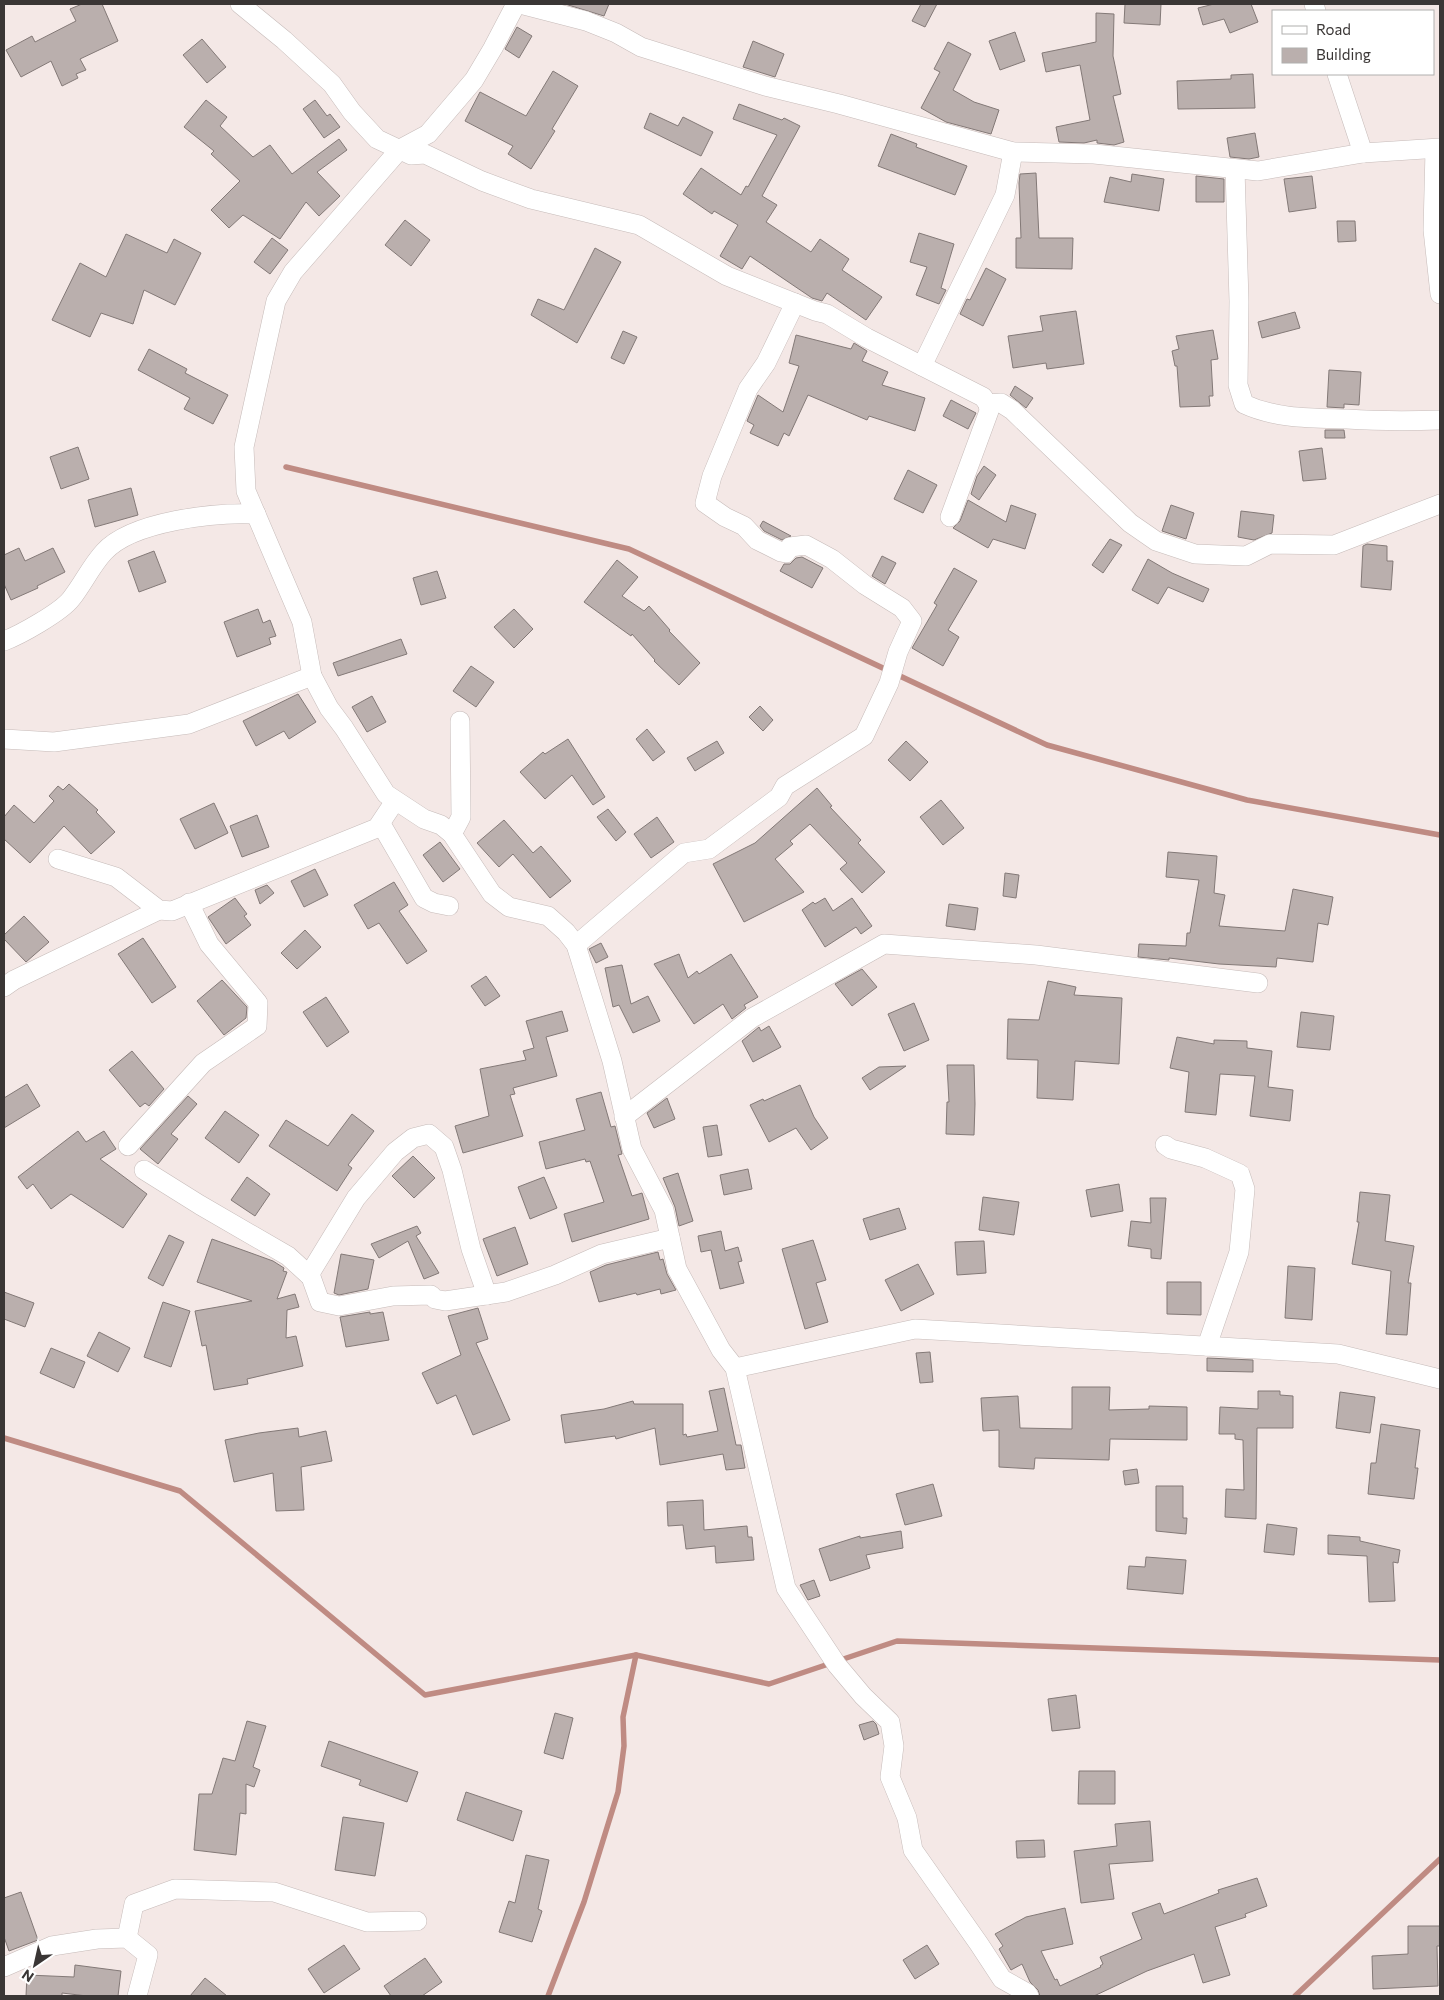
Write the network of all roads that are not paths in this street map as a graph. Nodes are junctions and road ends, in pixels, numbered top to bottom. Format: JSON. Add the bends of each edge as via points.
{"nodes":[{"id":1,"x":240,"y":4,"type":"edge"},
{"id":2,"x":516,"y":4,"type":"edge"},
{"id":3,"x":520,"y":4,"type":"edge"},
{"id":4,"x":1337,"y":75,"type":"edge"},
{"id":5,"x":400,"y":149,"type":"junction"},
{"id":6,"x":1438,"y":149,"type":"edge"},
{"id":7,"x":1013,"y":152,"type":"junction"},
{"id":8,"x":1363,"y":152,"type":"junction"},
{"id":9,"x":1235,"y":169,"type":"junction"},
{"id":10,"x":1440,"y":294,"type":"edge"},
{"id":11,"x":795,"y":303,"type":"junction"},
{"id":12,"x":922,"y":366,"type":"junction"},
{"id":13,"x":988,"y":404,"type":"junction"},
{"id":14,"x":1440,"y":420,"type":"edge"},
{"id":15,"x":1440,"y":504,"type":"edge"},
{"id":16,"x":256,"y":514,"type":"junction"},
{"id":17,"x":950,"y":517,"type":"dead end"},
{"id":18,"x":4,"y":641,"type":"edge"},
{"id":19,"x":312,"y":676,"type":"junction"},
{"id":20,"x":460,"y":721,"type":"dead end"},
{"id":21,"x":4,"y":739,"type":"edge"},
{"id":22,"x":395,"y":801,"type":"junction"},
{"id":23,"x":382,"y":824,"type":"junction"},
{"id":24,"x":452,"y":834,"type":"junction"},
{"id":25,"x":58,"y":859,"type":"dead end"},
{"id":26,"x":189,"y":903,"type":"junction"},
{"id":27,"x":449,"y":906,"type":"dead end"},
{"id":28,"x":158,"y":910,"type":"junction"},
{"id":29,"x":576,"y":945,"type":"junction"},
{"id":30,"x":1258,"y":983,"type":"dead end"},
{"id":31,"x":4,"y":988,"type":"edge"},
{"id":32,"x":624,"y":1117,"type":"junction"},
{"id":33,"x":1166,"y":1145,"type":"dead end"},
{"id":34,"x":128,"y":1146,"type":"dead end"},
{"id":35,"x":144,"y":1170,"type":"dead end"},
{"id":36,"x":670,"y":1238,"type":"junction"},
{"id":37,"x":309,"y":1275,"type":"junction"},
{"id":38,"x":488,"y":1295,"type":"junction"},
{"id":39,"x":1207,"y":1346,"type":"junction"},
{"id":40,"x":735,"y":1368,"type":"junction"},
{"id":41,"x":1440,"y":1379,"type":"edge"},
{"id":42,"x":417,"y":1921,"type":"dead end"},
{"id":43,"x":126,"y":1938,"type":"junction"},
{"id":44,"x":4,"y":1967,"type":"edge"},
{"id":45,"x":138,"y":1996,"type":"edge"},
{"id":46,"x":1029,"y":1996,"type":"edge"}],
"edges":[{"from":1,"to":5,"type":"street","via":[[332,84],[377,140]]},
{"from":2,"to":5,"type":"street","via":[[474,80],[428,134]]},
{"from":3,"to":7,"type":"street","via":[[586,21],[640,47],[765,86]]},
{"from":4,"to":8,"type":"street"},
{"from":5,"to":11,"type":"street","via":[[411,155],[425,154],[482,181],[531,199],[638,225],[727,276]]},
{"from":5,"to":16,"type":"street","via":[[293,272],[276,301],[244,447],[246,491]]},
{"from":6,"to":8,"type":"street"},
{"from":6,"to":10,"type":"street","via":[[1433,230]]},
{"from":7,"to":9,"type":"street","via":[[1094,154]]},
{"from":7,"to":12,"type":"street","via":[[1005,195]]},
{"from":8,"to":9,"type":"street","via":[[1258,171]]},
{"from":9,"to":14,"type":"street","via":[[1238,385],[1244,404],[1272,414],[1320,419]]},
{"from":11,"to":12,"type":"street","via":[[827,314]]},
{"from":11,"to":29,"type":"street","via":[[766,363],[748,388],[712,476],[705,503],[744,526],[757,540],[781,552],[806,545],[832,559],[902,608],[912,621],[889,683],[864,736],[786,786],[779,797],[710,849],[684,853]]},
{"from":12,"to":13,"type":"street","via":[[983,397]]},
{"from":13,"to":15,"type":"street","via":[[1001,403],[1012,410],[1130,523],[1156,541],[1195,554],[1246,556],[1270,544],[1334,545]]},
{"from":13,"to":17,"type":"street","via":[[989,411]]},
{"from":16,"to":18,"type":"street","via":[[232,513],[172,521],[124,536],[104,551],[70,601],[22,634]]},
{"from":16,"to":19,"type":"street","via":[[302,622]]},
{"from":19,"to":21,"type":"street","via":[[189,724],[54,742]]},
{"from":19,"to":22,"type":"street","via":[[373,776]]},
{"from":20,"to":24,"type":"street","via":[[461,817]]},
{"from":22,"to":23,"type":"street"},
{"from":22,"to":24,"type":"street"},
{"from":23,"to":26,"type":"street"},
{"from":23,"to":27,"type":"street","via":[[424,898]]},
{"from":24,"to":29,"type":"street","via":[[492,894],[509,907],[548,916]]},
{"from":25,"to":28,"type":"street","via":[[116,877]]},
{"from":26,"to":28,"type":"street","via":[[172,911]]},
{"from":26,"to":34,"type":"street","via":[[209,944],[258,1003],[257,1026],[204,1063]]},
{"from":28,"to":31,"type":"street","via":[[14,980]]},
{"from":29,"to":32,"type":"street","via":[[612,1060]]},
{"from":30,"to":32,"type":"street","via":[[1036,955],[884,944],[752,1018]]},
{"from":32,"to":36,"type":"street","via":[[632,1150],[664,1210]]},
{"from":33,"to":39,"type":"street","via":[[1240,1174],[1245,1189],[1239,1252]]},
{"from":35,"to":37,"type":"street","via":[[288,1256]]},
{"from":36,"to":38,"type":"street","via":[[602,1254],[555,1275]]},
{"from":36,"to":40,"type":"street","via":[[677,1269],[721,1350]]},
{"from":37,"to":38,"type":"street","via":[[320,1302],[339,1306],[393,1296],[431,1295],[445,1301]]},
{"from":37,"to":38,"type":"street","via":[[356,1198],[395,1152],[414,1138],[428,1134],[444,1147],[471,1249]]},
{"from":39,"to":40,"type":"street","via":[[915,1329]]},
{"from":39,"to":41,"type":"street","via":[[1338,1354]]},
{"from":40,"to":46,"type":"street","via":[[786,1588],[837,1665],[890,1722],[894,1746],[890,1777],[907,1818],[913,1850],[1002,1979]]},
{"from":42,"to":43,"type":"street","via":[[367,1922],[274,1892],[175,1889],[134,1904]]},
{"from":43,"to":44,"type":"street","via":[[97,1938],[52,1946]]},
{"from":43,"to":45,"type":"street","via":[[148,1955]]}]}
